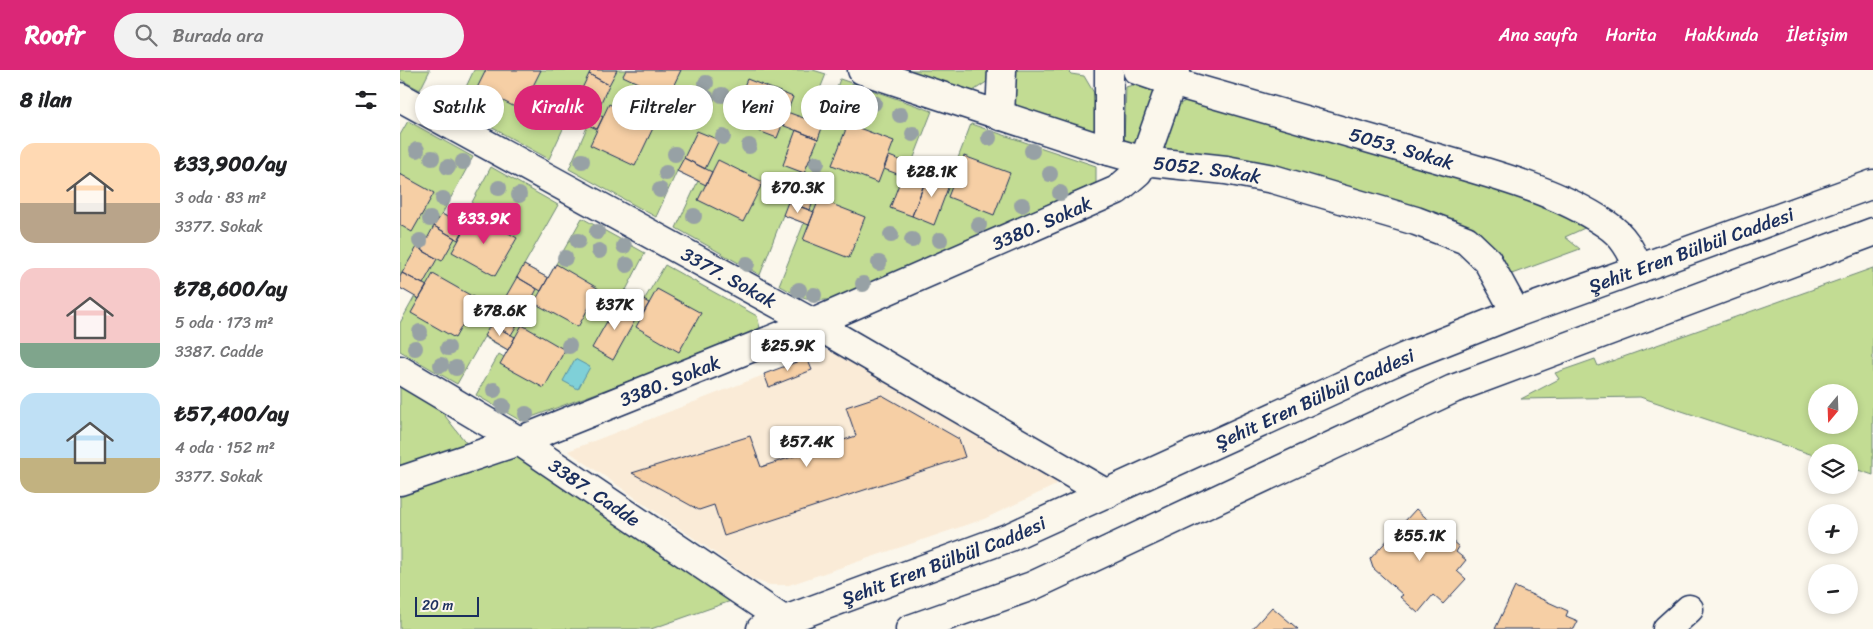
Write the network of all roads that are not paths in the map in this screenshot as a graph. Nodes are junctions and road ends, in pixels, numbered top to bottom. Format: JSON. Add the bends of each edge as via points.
{"nodes":[{"id":1,"x":862,"y":70,"type":"edge"},
{"id":2,"x":1002,"y":70,"type":"edge"},
{"id":3,"x":1109,"y":70,"type":"edge"},
{"id":4,"x":1137,"y":70,"type":"edge"},
{"id":5,"x":1174,"y":76,"type":"edge"},
{"id":6,"x":400,"y":98,"type":"edge"},
{"id":7,"x":1000,"y":116,"type":"junction"},
{"id":8,"x":1109,"y":152,"type":"junction"},
{"id":9,"x":1144,"y":161,"type":"junction"},
{"id":10,"x":1873,"y":184,"type":"edge"},
{"id":11,"x":1873,"y":232,"type":"edge"},
{"id":12,"x":1639,"y":269,"type":"junction"},
{"id":13,"x":1516,"y":313,"type":"junction"},
{"id":14,"x":813,"y":323,"type":"junction"},
{"id":15,"x":400,"y":370,"type":"edge"},
{"id":16,"x":519,"y":440,"type":"junction"},
{"id":17,"x":400,"y":481,"type":"edge"},
{"id":18,"x":1107,"y":494,"type":"junction"},
{"id":19,"x":1689,"y":609,"type":"dead end"},
{"id":20,"x":792,"y":623,"type":"edge"},
{"id":21,"x":910,"y":629,"type":"edge"},
{"id":22,"x":1667,"y":629,"type":"edge"}],
"edges":[{"from":1,"to":7,"type":"street","name":"5052. Sokak"},
{"from":2,"to":7,"type":"street"},
{"from":3,"to":8,"type":"street"},
{"from":4,"to":5,"type":"street","name":"5053. Sokak"},
{"from":5,"to":9,"type":"street","name":"3380. Sokak"},
{"from":5,"to":12,"type":"street","name":"5053. Sokak","via":[[1505,178],[1567,202],[1620,235]]},
{"from":6,"to":14,"type":"street","name":"3377. Sokak"},
{"from":7,"to":8,"type":"street","name":"5052. Sokak"},
{"from":8,"to":9,"type":"street","name":"5052. Sokak"},
{"from":9,"to":13,"type":"street","name":"5052. Sokak","via":[[1273,179],[1416,221],[1466,240],[1487,260]]},
{"from":9,"to":14,"type":"street","name":"3380. Sokak","via":[[1130,180],[1104,197]]},
{"from":10,"to":12,"type":"street","name":"Şehit Eren Bülbül Caddesi"},
{"from":11,"to":21,"type":"street","via":[[1453,390],[1032,586]]},
{"from":12,"to":13,"type":"street","name":"Şehit Eren Bülbül Caddesi"},
{"from":13,"to":18,"type":"street","name":"Şehit Eren Bülbül Caddesi","via":[[1405,357]]},
{"from":14,"to":16,"type":"street","name":"3380. Sokak"},
{"from":14,"to":18,"type":"street","name":"3377. Sokak"},
{"from":15,"to":16,"type":"street","name":"3387. Cadde"},
{"from":16,"to":17,"type":"street","name":"3380. Sokak"},
{"from":16,"to":20,"type":"street","name":"3387. Cadde"},
{"from":18,"to":20,"type":"street","name":"Şehit Eren Bülbül Caddesi","via":[[1010,537]]},
{"from":19,"to":22,"type":"street"}]}
